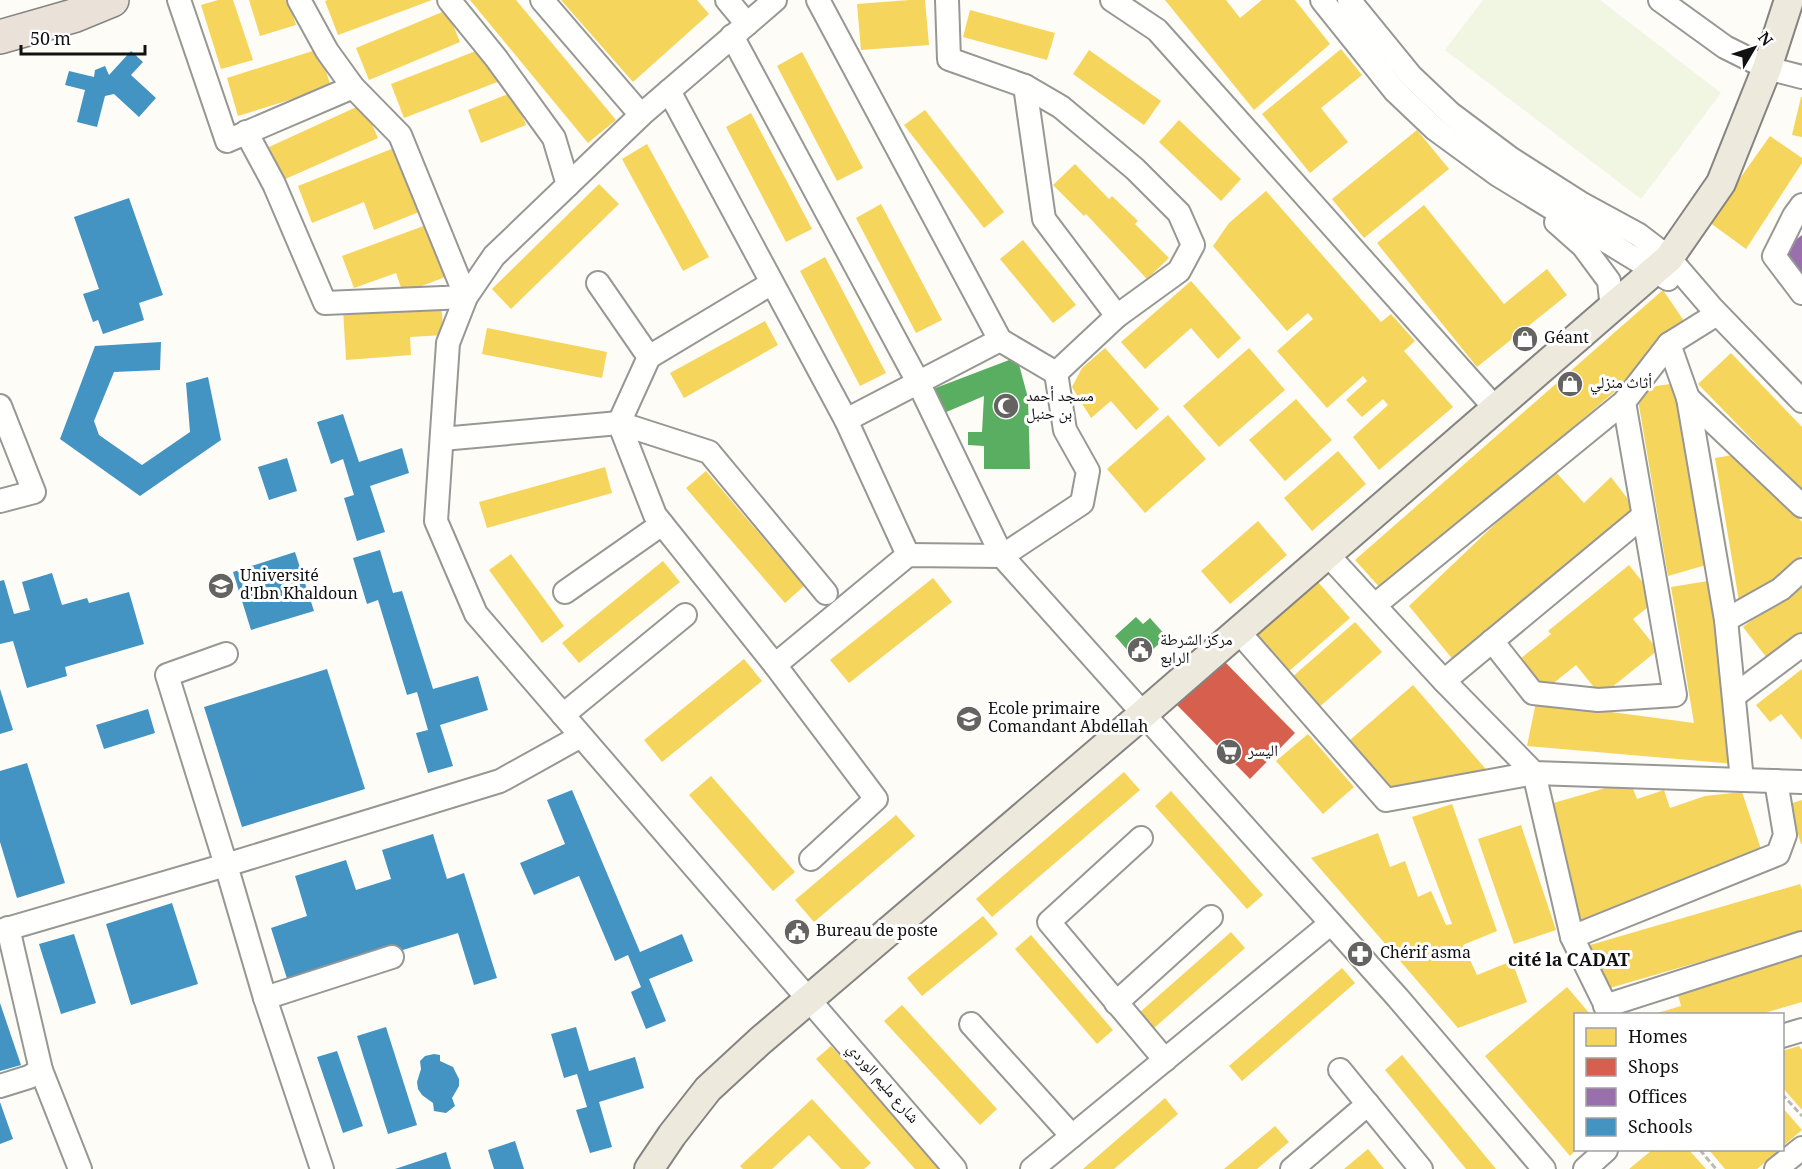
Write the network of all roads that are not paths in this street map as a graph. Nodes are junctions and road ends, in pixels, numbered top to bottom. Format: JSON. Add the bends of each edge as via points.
{"nodes":[{"id":1,"x":47,"y":0,"type":"edge"},
{"id":2,"x":112,"y":0,"type":"edge"},
{"id":3,"x":178,"y":0,"type":"edge"},
{"id":4,"x":299,"y":0,"type":"edge"},
{"id":5,"x":449,"y":0,"type":"edge"},
{"id":6,"x":542,"y":0,"type":"edge"},
{"id":7,"x":727,"y":0,"type":"edge"},
{"id":8,"x":775,"y":0,"type":"edge"},
{"id":9,"x":818,"y":0,"type":"edge"},
{"id":10,"x":947,"y":0,"type":"edge"},
{"id":11,"x":1112,"y":0,"type":"edge"},
{"id":12,"x":1129,"y":0,"type":"edge"},
{"id":13,"x":1322,"y":0,"type":"edge"},
{"id":14,"x":1349,"y":0,"type":"edge"},
{"id":15,"x":1660,"y":0,"type":"edge"},
{"id":16,"x":1789,"y":0,"type":"edge"},
{"id":17,"x":0,"y":14,"type":"edge"},
{"id":18,"x":740,"y":30,"type":"junction"},
{"id":19,"x":1157,"y":30,"type":"junction"},
{"id":20,"x":0,"y":37,"type":"edge"},
{"id":21,"x":1767,"y":68,"type":"junction"},
{"id":22,"x":1802,"y":77,"type":"edge"},
{"id":23,"x":1025,"y":86,"type":"junction"},
{"id":24,"x":353,"y":87,"type":"junction"},
{"id":25,"x":669,"y":91,"type":"junction"},
{"id":26,"x":641,"y":115,"type":"junction"},
{"id":27,"x":1443,"y":121,"type":"junction"},
{"id":28,"x":246,"y":132,"type":"junction"},
{"id":29,"x":1509,"y":182,"type":"junction"},
{"id":30,"x":568,"y":185,"type":"junction"},
{"id":31,"x":1802,"y":205,"type":"edge"},
{"id":32,"x":1662,"y":264,"type":"junction"},
{"id":33,"x":598,"y":283,"type":"dead end"},
{"id":34,"x":771,"y":283,"type":"junction"},
{"id":35,"x":1802,"y":293,"type":"edge"},
{"id":36,"x":466,"y":297,"type":"junction"},
{"id":37,"x":1612,"y":309,"type":"junction"},
{"id":38,"x":1715,"y":311,"type":"junction"},
{"id":39,"x":1118,"y":316,"type":"junction"},
{"id":40,"x":1000,"y":340,"type":"junction"},
{"id":41,"x":1669,"y":344,"type":"junction"},
{"id":42,"x":649,"y":357,"type":"junction"},
{"id":43,"x":1056,"y":373,"type":"junction"},
{"id":44,"x":918,"y":382,"type":"junction"},
{"id":45,"x":1688,"y":398,"type":"junction"},
{"id":46,"x":1802,"y":401,"type":"edge"},
{"id":47,"x":1624,"y":402,"type":"junction"},
{"id":48,"x":0,"y":406,"type":"edge"},
{"id":49,"x":1496,"y":409,"type":"junction"},
{"id":50,"x":846,"y":420,"type":"junction"},
{"id":51,"x":619,"y":423,"type":"junction"},
{"id":52,"x":442,"y":439,"type":"junction"},
{"id":53,"x":0,"y":501,"type":"edge"},
{"id":54,"x":1802,"y":506,"type":"edge"},
{"id":55,"x":1643,"y":516,"type":"junction"},
{"id":56,"x":662,"y":524,"type":"junction"},
{"id":57,"x":1327,"y":554,"type":"junction"},
{"id":58,"x":908,"y":555,"type":"junction"},
{"id":59,"x":1002,"y":556,"type":"junction"},
{"id":60,"x":1802,"y":570,"type":"edge"},
{"id":61,"x":566,"y":592,"type":"dead end"},
{"id":62,"x":826,"y":593,"type":"dead end"},
{"id":63,"x":1374,"y":604,"type":"junction"},
{"id":64,"x":684,"y":615,"type":"dead end"},
{"id":65,"x":1726,"y":620,"type":"junction"},
{"id":66,"x":1238,"y":631,"type":"junction"},
{"id":67,"x":1492,"y":641,"type":"junction"},
{"id":68,"x":1802,"y":645,"type":"edge"},
{"id":69,"x":226,"y":654,"type":"dead end"},
{"id":70,"x":775,"y":665,"type":"junction"},
{"id":71,"x":1444,"y":681,"type":"junction"},
{"id":72,"x":1734,"y":696,"type":"junction"},
{"id":73,"x":563,"y":715,"type":"junction"},
{"id":74,"x":1142,"y":715,"type":"junction"},
{"id":75,"x":581,"y":736,"type":"junction"},
{"id":76,"x":1534,"y":773,"type":"junction"},
{"id":77,"x":1742,"y":780,"type":"junction"},
{"id":78,"x":1776,"y":781,"type":"junction"},
{"id":79,"x":1802,"y":782,"type":"edge"},
{"id":80,"x":1141,"y":838,"type":"dead end"},
{"id":81,"x":811,"y":859,"type":"dead end"},
{"id":82,"x":226,"y":865,"type":"junction"},
{"id":83,"x":1211,"y":917,"type":"dead end"},
{"id":84,"x":1330,"y":924,"type":"junction"},
{"id":85,"x":3,"y":936,"type":"edge"},
{"id":86,"x":1572,"y":937,"type":"junction"},
{"id":87,"x":1802,"y":943,"type":"edge"},
{"id":88,"x":393,"y":957,"type":"dead end"},
{"id":89,"x":265,"y":998,"type":"junction"},
{"id":90,"x":809,"y":999,"type":"junction"},
{"id":91,"x":1116,"y":1002,"type":"junction"},
{"id":92,"x":1607,"y":1010,"type":"edge"},
{"id":93,"x":971,"y":1024,"type":"dead end"},
{"id":94,"x":1802,"y":1030,"type":"edge"},
{"id":95,"x":1784,"y":1035,"type":"edge"},
{"id":96,"x":1164,"y":1060,"type":"junction"},
{"id":97,"x":1340,"y":1070,"type":"dead end"},
{"id":98,"x":35,"y":1074,"type":"junction"},
{"id":99,"x":0,"y":1086,"type":"edge"},
{"id":100,"x":1368,"y":1104,"type":"junction"},
{"id":101,"x":1072,"y":1136,"type":"junction"},
{"id":102,"x":1802,"y":1148,"type":"edge"},
{"id":103,"x":1604,"y":1151,"type":"edge"},
{"id":104,"x":64,"y":1169,"type":"edge"},
{"id":105,"x":80,"y":1169,"type":"edge"},
{"id":106,"x":322,"y":1169,"type":"edge"},
{"id":107,"x":648,"y":1169,"type":"edge"},
{"id":108,"x":955,"y":1169,"type":"edge"},
{"id":109,"x":1032,"y":1169,"type":"edge"},
{"id":110,"x":1292,"y":1169,"type":"edge"},
{"id":111,"x":1421,"y":1169,"type":"edge"},
{"id":112,"x":1544,"y":1169,"type":"edge"},
{"id":113,"x":1585,"y":1169,"type":"edge"},
{"id":114,"x":1776,"y":1169,"type":"edge"}],
"edges":[{"from":1,"to":17,"type":"highway"},
{"from":2,"to":20,"type":"highway"},
{"from":3,"to":28,"type":"street","via":[[227,141]]},
{"from":4,"to":24,"type":"street","via":[[327,51]]},
{"from":5,"to":30,"type":"street","via":[[554,138]]},
{"from":6,"to":26,"type":"street"},
{"from":7,"to":18,"type":"street"},
{"from":8,"to":18,"type":"street","name":"شارع مليم الوردي"},
{"from":9,"to":40,"type":"street"},
{"from":10,"to":23,"type":"street","via":[[949,59]]},
{"from":11,"to":19,"type":"street"},
{"from":12,"to":19,"type":"street"},
{"from":13,"to":27,"type":"street","via":[[1395,91]]},
{"from":14,"to":27,"type":"street"},
{"from":15,"to":21,"type":"street","via":[[1725,47]]},
{"from":16,"to":21,"type":"main road"},
{"from":18,"to":25,"type":"street","name":"شارع مليم الوردي"},
{"from":18,"to":44,"type":"street"},
{"from":19,"to":49,"type":"street"},
{"from":21,"to":22,"type":"street"},
{"from":21,"to":32,"type":"main road","via":[[1721,183]]},
{"from":23,"to":39,"type":"street","via":[[1044,219]]},
{"from":23,"to":39,"type":"street","via":[[1061,108],[1135,169],[1179,213],[1193,245],[1179,271]]},
{"from":24,"to":28,"type":"street"},
{"from":24,"to":36,"type":"street","via":[[400,135]]},
{"from":25,"to":26,"type":"street","name":"شارع مليم الوردي"},
{"from":25,"to":34,"type":"street"},
{"from":26,"to":30,"type":"street","name":"شارع مليم الوردي"},
{"from":27,"to":29,"type":"street"},
{"from":27,"to":32,"type":"street","via":[[1639,235]]},
{"from":28,"to":36,"type":"street","via":[[274,184],[325,303]]},
{"from":29,"to":32,"type":"street"},
{"from":29,"to":37,"type":"street","via":[[1583,246],[1609,281]]},
{"from":30,"to":36,"type":"street","name":"شارع مليم الوردي","via":[[494,256]]},
{"from":31,"to":35,"type":"street","via":[[1774,256]]},
{"from":32,"to":37,"type":"main road"},
{"from":32,"to":38,"type":"street"},
{"from":33,"to":42,"type":"street"},
{"from":34,"to":42,"type":"street"},
{"from":34,"to":50,"type":"street"},
{"from":36,"to":52,"type":"street","name":"شارع مليم الوردي","via":[[448,343]]},
{"from":37,"to":49,"type":"main road"},
{"from":38,"to":41,"type":"street"},
{"from":38,"to":46,"type":"street"},
{"from":39,"to":43,"type":"street"},
{"from":40,"to":43,"type":"street"},
{"from":40,"to":44,"type":"street"},
{"from":41,"to":45,"type":"street"},
{"from":41,"to":47,"type":"street"},
{"from":42,"to":51,"type":"street"},
{"from":43,"to":59,"type":"street","via":[[1065,430],[1088,471],[1082,503]]},
{"from":44,"to":50,"type":"street"},
{"from":44,"to":59,"type":"street"},
{"from":45,"to":54,"type":"street"},
{"from":45,"to":65,"type":"street"},
{"from":47,"to":55,"type":"street"},
{"from":47,"to":63,"type":"street"},
{"from":48,"to":53,"type":"street","via":[[34,492]]},
{"from":49,"to":57,"type":"main road"},
{"from":50,"to":58,"type":"street"},
{"from":51,"to":52,"type":"street"},
{"from":51,"to":56,"type":"street"},
{"from":51,"to":62,"type":"street","via":[[709,452]]},
{"from":52,"to":73,"type":"street","name":"شارع مليم الوردي","via":[[436,521],[476,614]]},
{"from":55,"to":67,"type":"street"},
{"from":55,"to":67,"type":"street","via":[[1675,695],[1598,700],[1533,693]]},
{"from":56,"to":61,"type":"street"},
{"from":56,"to":70,"type":"street"},
{"from":57,"to":63,"type":"street"},
{"from":57,"to":66,"type":"main road"},
{"from":58,"to":59,"type":"street"},
{"from":58,"to":70,"type":"street"},
{"from":59,"to":74,"type":"street"},
{"from":60,"to":65,"type":"street","via":[[1781,589]]},
{"from":63,"to":71,"type":"street"},
{"from":64,"to":73,"type":"street"},
{"from":65,"to":72,"type":"street"},
{"from":66,"to":74,"type":"main road"},
{"from":66,"to":76,"type":"street","via":[[1386,800]]},
{"from":67,"to":71,"type":"street"},
{"from":68,"to":72,"type":"street"},
{"from":69,"to":82,"type":"street","via":[[167,675]]},
{"from":70,"to":81,"type":"street","via":[[876,799]]},
{"from":71,"to":76,"type":"street"},
{"from":72,"to":77,"type":"street"},
{"from":73,"to":75,"type":"street","name":"شارع مليم الوردي"},
{"from":74,"to":84,"type":"street"},
{"from":74,"to":90,"type":"main road"},
{"from":75,"to":82,"type":"street","via":[[500,781]]},
{"from":75,"to":90,"type":"street","name":"شارع مليم الوردي"},
{"from":76,"to":77,"type":"street"},
{"from":76,"to":86,"type":"street"},
{"from":77,"to":78,"type":"street"},
{"from":78,"to":79,"type":"street"},
{"from":78,"to":86,"type":"street","via":[[1785,835],[1778,854]]},
{"from":80,"to":91,"type":"street","via":[[1049,922]]},
{"from":82,"to":85,"type":"street"},
{"from":82,"to":89,"type":"street"},
{"from":83,"to":91,"type":"street"},
{"from":84,"to":96,"type":"street"},
{"from":84,"to":112,"type":"street"},
{"from":85,"to":98,"type":"street"},
{"from":86,"to":92,"type":"street"},
{"from":87,"to":92,"type":"street"},
{"from":88,"to":89,"type":"street"},
{"from":89,"to":106,"type":"street"},
{"from":90,"to":107,"type":"main road","via":[[708,1089]]},
{"from":90,"to":108,"type":"street","name":"شارع مليم الوردي"},
{"from":91,"to":96,"type":"street"},
{"from":93,"to":101,"type":"street"},
{"from":94,"to":95,"type":"street"},
{"from":96,"to":101,"type":"street"},
{"from":97,"to":100,"type":"street"},
{"from":98,"to":99,"type":"street"},
{"from":98,"to":104,"type":"street"},
{"from":98,"to":105,"type":"street"},
{"from":100,"to":110,"type":"street"},
{"from":100,"to":111,"type":"street"},
{"from":101,"to":109,"type":"street"},
{"from":102,"to":114,"type":"street"},
{"from":103,"to":113,"type":"street"}]}
